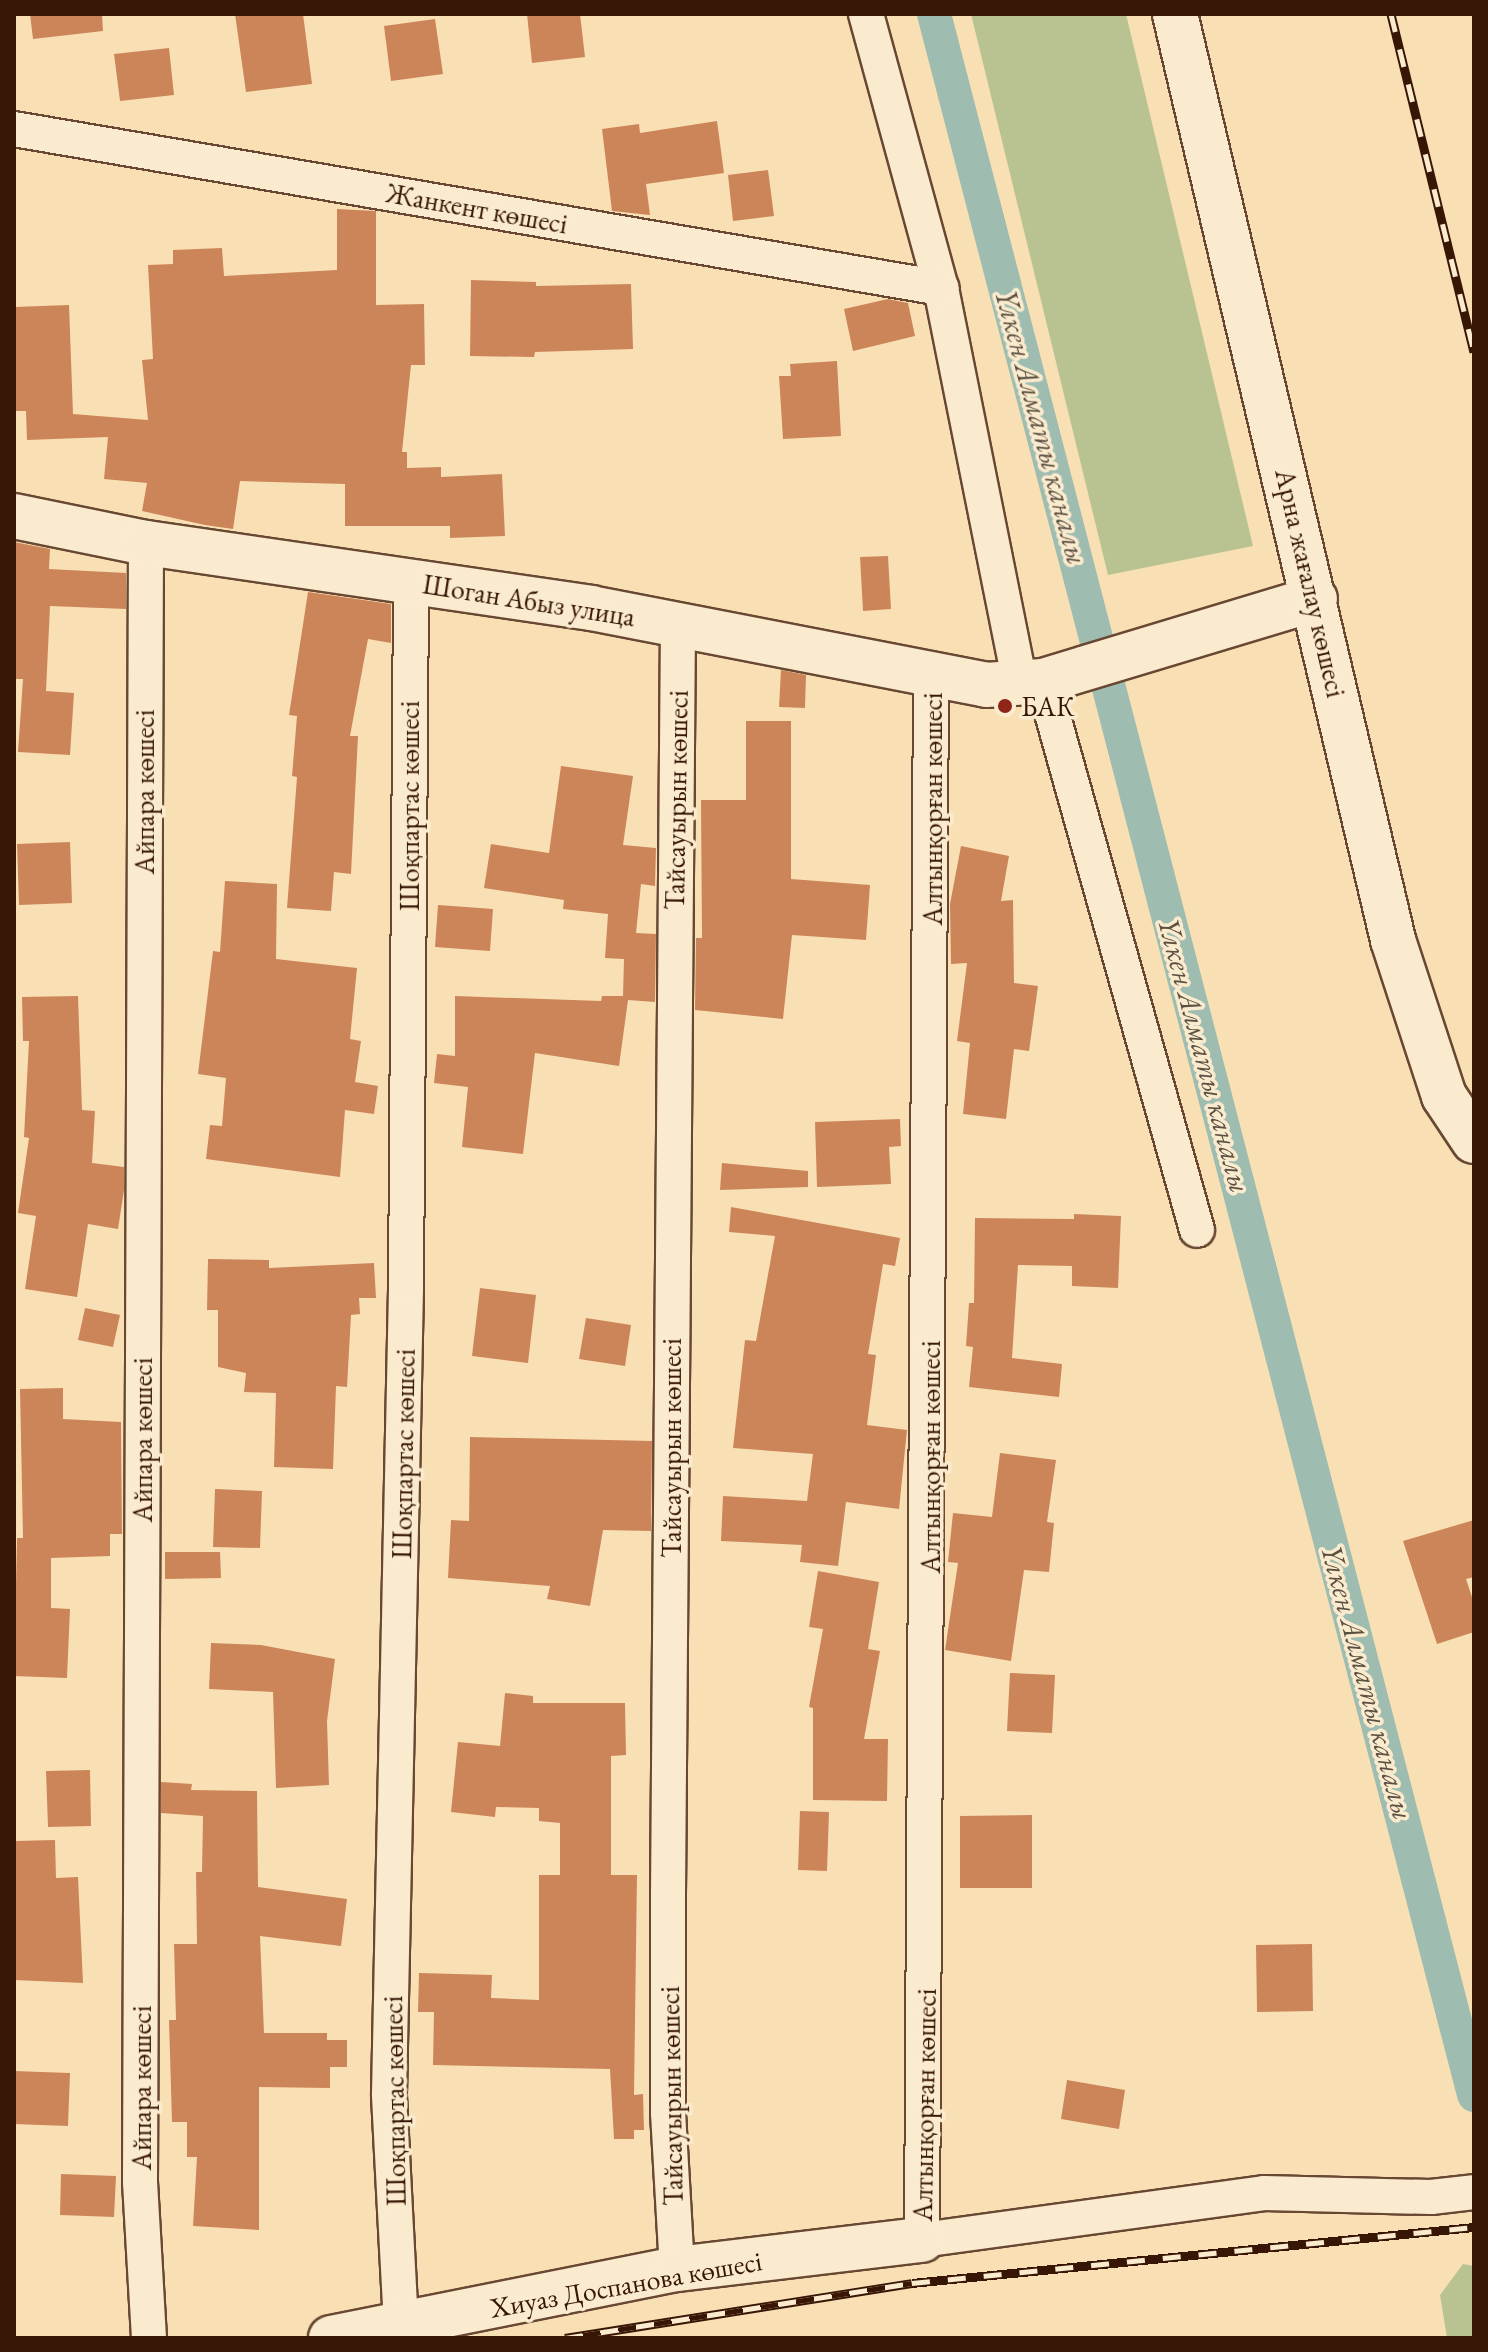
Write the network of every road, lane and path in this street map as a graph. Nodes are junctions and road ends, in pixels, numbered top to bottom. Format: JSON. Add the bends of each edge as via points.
{"nodes":[{"id":1,"x":866,"y":14,"type":"edge"},
{"id":2,"x":1175,"y":14,"type":"edge"},
{"id":3,"x":14,"y":129,"type":"edge"},
{"id":4,"x":941,"y":288,"type":"junction"},
{"id":5,"x":14,"y":516,"type":"edge"},
{"id":6,"x":146,"y":543,"type":"junction"},
{"id":7,"x":411,"y":581,"type":"junction"},
{"id":8,"x":1315,"y":599,"type":"junction"},
{"id":9,"x":678,"y":626,"type":"junction"},
{"id":10,"x":931,"y":674,"type":"junction"},
{"id":11,"x":1032,"y":682,"type":"junction"},
{"id":12,"x":1474,"y":1141,"type":"edge"},
{"id":13,"x":1197,"y":1230,"type":"dead end"},
{"id":14,"x":1474,"y":2192,"type":"edge"},
{"id":15,"x":922,"y":2240,"type":"junction"},
{"id":16,"x":677,"y":2269,"type":"junction"},
{"id":17,"x":401,"y":2325,"type":"junction"},
{"id":18,"x":149,"y":2338,"type":"edge"},
{"id":19,"x":331,"y":2338,"type":"edge"}],
"edges":[{"from":1,"to":4,"type":"street"},
{"from":2,"to":8,"type":"street","name":"Арна жағалау көшесі"},
{"from":3,"to":4,"type":"street","name":"Жанкент көшесі"},
{"from":4,"to":11,"type":"street"},
{"from":5,"to":6,"type":"street","name":"Шоган Абыз улица"},
{"from":6,"to":7,"type":"street","name":"Шоган Абыз улица"},
{"from":6,"to":18,"type":"street","name":"Айпара көшесі","via":[[140,2182]]},
{"from":7,"to":9,"type":"street","name":"Шоган Абыз улица"},
{"from":7,"to":17,"type":"street","name":"Шоқпартас көшесі","via":[[406,1287],[389,2094]]},
{"from":8,"to":11,"type":"street","name":"Шоган Абыз улица","via":[[1175,645]]},
{"from":8,"to":12,"type":"street","name":"Арна жағалау көшесі","via":[[1416,1019],[1444,1096]]},
{"from":9,"to":10,"type":"street","name":"Шоган Абыз улица"},
{"from":9,"to":16,"type":"street","name":"Тайсауырын көшесі","via":[[668,1895],[668,2113]]},
{"from":10,"to":11,"type":"street","name":"Шоган Абыз улица","via":[[986,685]]},
{"from":10,"to":15,"type":"street","name":"Алтынқорған көшесі"},
{"from":11,"to":13,"type":"street"},
{"from":14,"to":15,"type":"street","via":[[1431,2197],[1264,2193]]},
{"from":15,"to":16,"type":"street","name":"Хиуаз Доспанова көшесі"},
{"from":16,"to":17,"type":"street","name":"Хиуаз Доспанова көшесі"},
{"from":17,"to":19,"type":"street","name":"Хиуаз Доспанова көшесі"}]}
